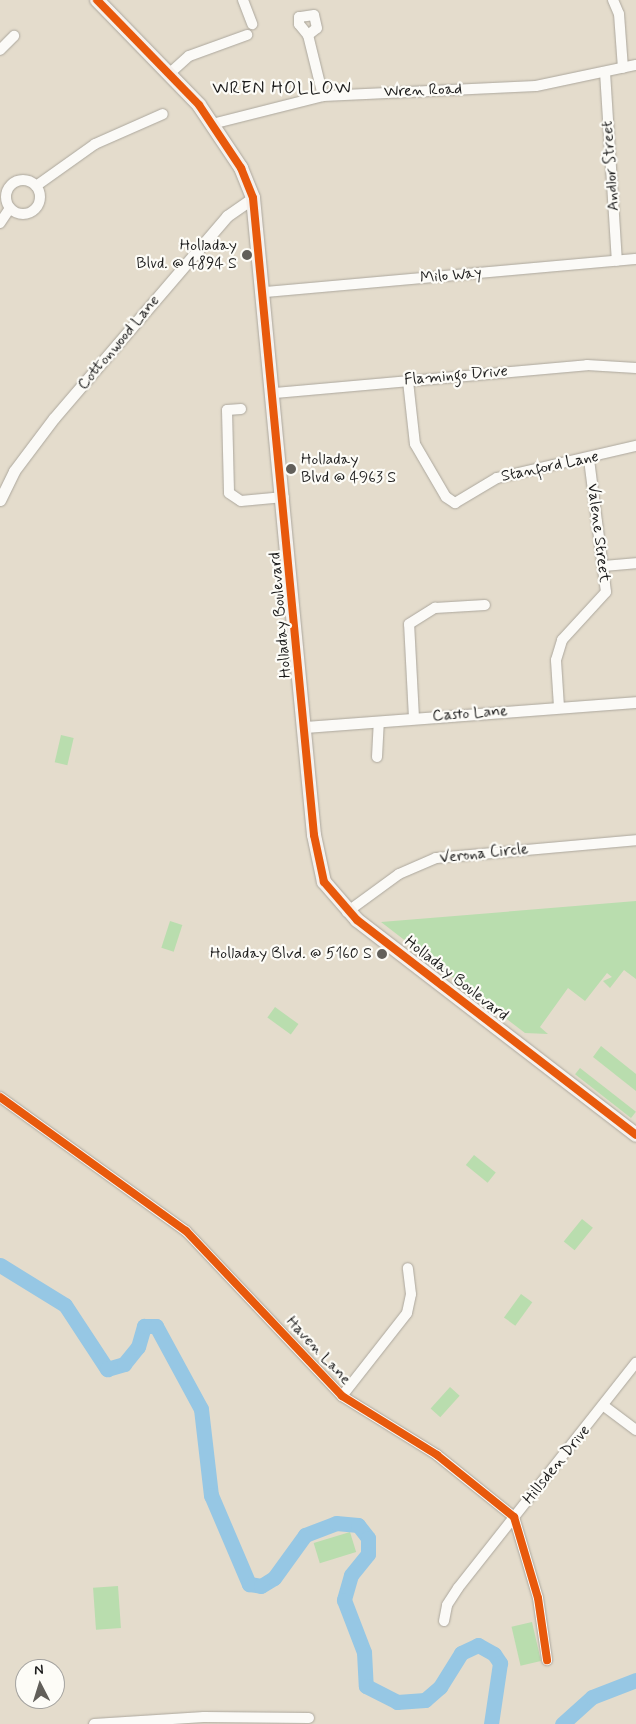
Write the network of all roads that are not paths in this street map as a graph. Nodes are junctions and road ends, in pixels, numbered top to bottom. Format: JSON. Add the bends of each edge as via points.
{"nodes":[{"id":1,"x":97,"y":0,"type":"edge"},
{"id":2,"x":243,"y":0,"type":"edge"},
{"id":3,"x":614,"y":0,"type":"edge"},
{"id":4,"x":252,"y":24,"type":"dead end"},
{"id":5,"x":247,"y":35,"type":"dead end"},
{"id":6,"x":308,"y":35,"type":"dead end"},
{"id":7,"x":14,"y":36,"type":"dead end"},
{"id":8,"x":0,"y":50,"type":"edge"},
{"id":9,"x":636,"y":65,"type":"edge"},
{"id":10,"x":623,"y":68,"type":"junction"},
{"id":11,"x":605,"y":72,"type":"junction"},
{"id":12,"x":170,"y":73,"type":"junction"},
{"id":13,"x":323,"y":96,"type":"junction"},
{"id":14,"x":163,"y":114,"type":"dead end"},
{"id":15,"x":212,"y":124,"type":"junction"},
{"id":16,"x":36,"y":186,"type":"junction"},
{"id":17,"x":253,"y":198,"type":"junction"},
{"id":18,"x":10,"y":208,"type":"junction"},
{"id":19,"x":0,"y":223,"type":"edge"},
{"id":20,"x":636,"y":259,"type":"edge"},
{"id":21,"x":617,"y":261,"type":"junction"},
{"id":22,"x":265,"y":292,"type":"junction"},
{"id":23,"x":636,"y":368,"type":"edge"},
{"id":24,"x":408,"y":381,"type":"junction"},
{"id":25,"x":275,"y":392,"type":"junction"},
{"id":26,"x":241,"y":409,"type":"dead end"},
{"id":27,"x":636,"y":446,"type":"edge"},
{"id":28,"x":589,"y":459,"type":"junction"},
{"id":29,"x":3,"y":481,"type":"edge"},
{"id":30,"x":284,"y":497,"type":"junction"},
{"id":31,"x":0,"y":500,"type":"edge"},
{"id":32,"x":636,"y":562,"type":"edge"},
{"id":33,"x":603,"y":566,"type":"junction"},
{"id":34,"x":485,"y":605,"type":"dead end"},
{"id":35,"x":636,"y":702,"type":"edge"},
{"id":36,"x":559,"y":707,"type":"junction"},
{"id":37,"x":414,"y":718,"type":"junction"},
{"id":38,"x":379,"y":722,"type":"junction"},
{"id":39,"x":304,"y":727,"type":"junction"},
{"id":40,"x":377,"y":757,"type":"dead end"},
{"id":41,"x":636,"y":840,"type":"edge"},
{"id":42,"x":347,"y":912,"type":"junction"},
{"id":43,"x":0,"y":1097,"type":"edge"},
{"id":44,"x":636,"y":1136,"type":"edge"},
{"id":45,"x":408,"y":1268,"type":"dead end"},
{"id":46,"x":636,"y":1363,"type":"edge"},
{"id":47,"x":342,"y":1396,"type":"junction"},
{"id":48,"x":604,"y":1406,"type":"junction"},
{"id":49,"x":636,"y":1430,"type":"edge"},
{"id":50,"x":514,"y":1517,"type":"junction"},
{"id":51,"x":444,"y":1621,"type":"dead end"},
{"id":52,"x":547,"y":1660,"type":"dead end"},
{"id":53,"x":309,"y":1718,"type":"dead end"},
{"id":54,"x":94,"y":1724,"type":"edge"}],
"edges":[{"from":1,"to":12,"type":"main road","name":"Holladay Boulevard"},
{"from":2,"to":4,"type":"street"},
{"from":3,"to":10,"type":"street","via":[[619,14]]},
{"from":5,"to":12,"type":"street","via":[[189,56]]},
{"from":6,"to":13,"type":"street"},
{"from":7,"to":8,"type":"street"},
{"from":9,"to":10,"type":"street","name":"Wren Road"},
{"from":10,"to":11,"type":"street","name":"Wren Road"},
{"from":11,"to":13,"type":"street","name":"Wren Road","via":[[536,86]]},
{"from":11,"to":21,"type":"street","name":"Andlor Street"},
{"from":12,"to":15,"type":"main road","name":"Holladay Boulevard"},
{"from":13,"to":15,"type":"street","name":"Wren Road"},
{"from":14,"to":16,"type":"street","via":[[95,144]]},
{"from":15,"to":17,"type":"main road","name":"Holladay Boulevard","via":[[241,168]]},
{"from":16,"to":18,"type":"street","via":[[40,198],[34,210],[22,214]]},
{"from":16,"to":18,"type":"street","via":[[25,180],[12,184],[6,195]]},
{"from":17,"to":22,"type":"main road","name":"Holladay Boulevard"},
{"from":17,"to":29,"type":"street","name":"Cottonwood Lane","via":[[227,216]]},
{"from":18,"to":19,"type":"street"},
{"from":20,"to":21,"type":"street","name":"Milo Way"},
{"from":21,"to":22,"type":"street","name":"Milo Way"},
{"from":22,"to":25,"type":"main road","name":"Holladay Boulevard"},
{"from":23,"to":24,"type":"street","name":"Flamingo Drive","via":[[602,364]]},
{"from":24,"to":25,"type":"street","name":"Flamingo Drive"},
{"from":24,"to":28,"type":"street","name":"Stanford Lane","via":[[415,444],[446,497],[455,503],[497,478]]},
{"from":25,"to":30,"type":"main road","name":"Holladay Boulevard"},
{"from":26,"to":30,"type":"street","via":[[227,410],[229,493],[241,501]]},
{"from":27,"to":28,"type":"street","name":"Stanford Lane"},
{"from":28,"to":33,"type":"street","name":"Valene Street"},
{"from":29,"to":31,"type":"street","name":"Cottonwood Lane"},
{"from":30,"to":39,"type":"main road","name":"Holladay Boulevard"},
{"from":32,"to":33,"type":"street"},
{"from":33,"to":36,"type":"street","name":"Valene Street","via":[[604,598],[574,622],[559,646]]},
{"from":34,"to":37,"type":"street","via":[[435,608],[409,624]]},
{"from":35,"to":36,"type":"street","name":"Casto Lane"},
{"from":36,"to":37,"type":"street","name":"Casto Lane"},
{"from":37,"to":38,"type":"street","name":"Casto Lane"},
{"from":38,"to":39,"type":"street","name":"Casto Lane"},
{"from":38,"to":40,"type":"street"},
{"from":39,"to":42,"type":"main road","name":"Holladay Boulevard","via":[[318,864],[327,888]]},
{"from":41,"to":42,"type":"street","name":"Verona Circle","via":[[436,858],[399,874]]},
{"from":42,"to":44,"type":"main road","name":"Holladay Boulevard"},
{"from":43,"to":47,"type":"street","name":"Haven Lane","via":[[179,1225]]},
{"from":45,"to":47,"type":"street","via":[[411,1294],[407,1313]]},
{"from":46,"to":48,"type":"street","name":"Hillsden Drive"},
{"from":47,"to":50,"type":"street","name":"Haven Lane","via":[[437,1454]]},
{"from":48,"to":49,"type":"street"},
{"from":48,"to":50,"type":"street","name":"Hillsden Drive"},
{"from":50,"to":51,"type":"street","name":"Hillsden Drive","via":[[458,1588],[447,1605]]},
{"from":50,"to":52,"type":"street","via":[[538,1598]]},
{"from":53,"to":54,"type":"street","via":[[204,1716]]}]}
